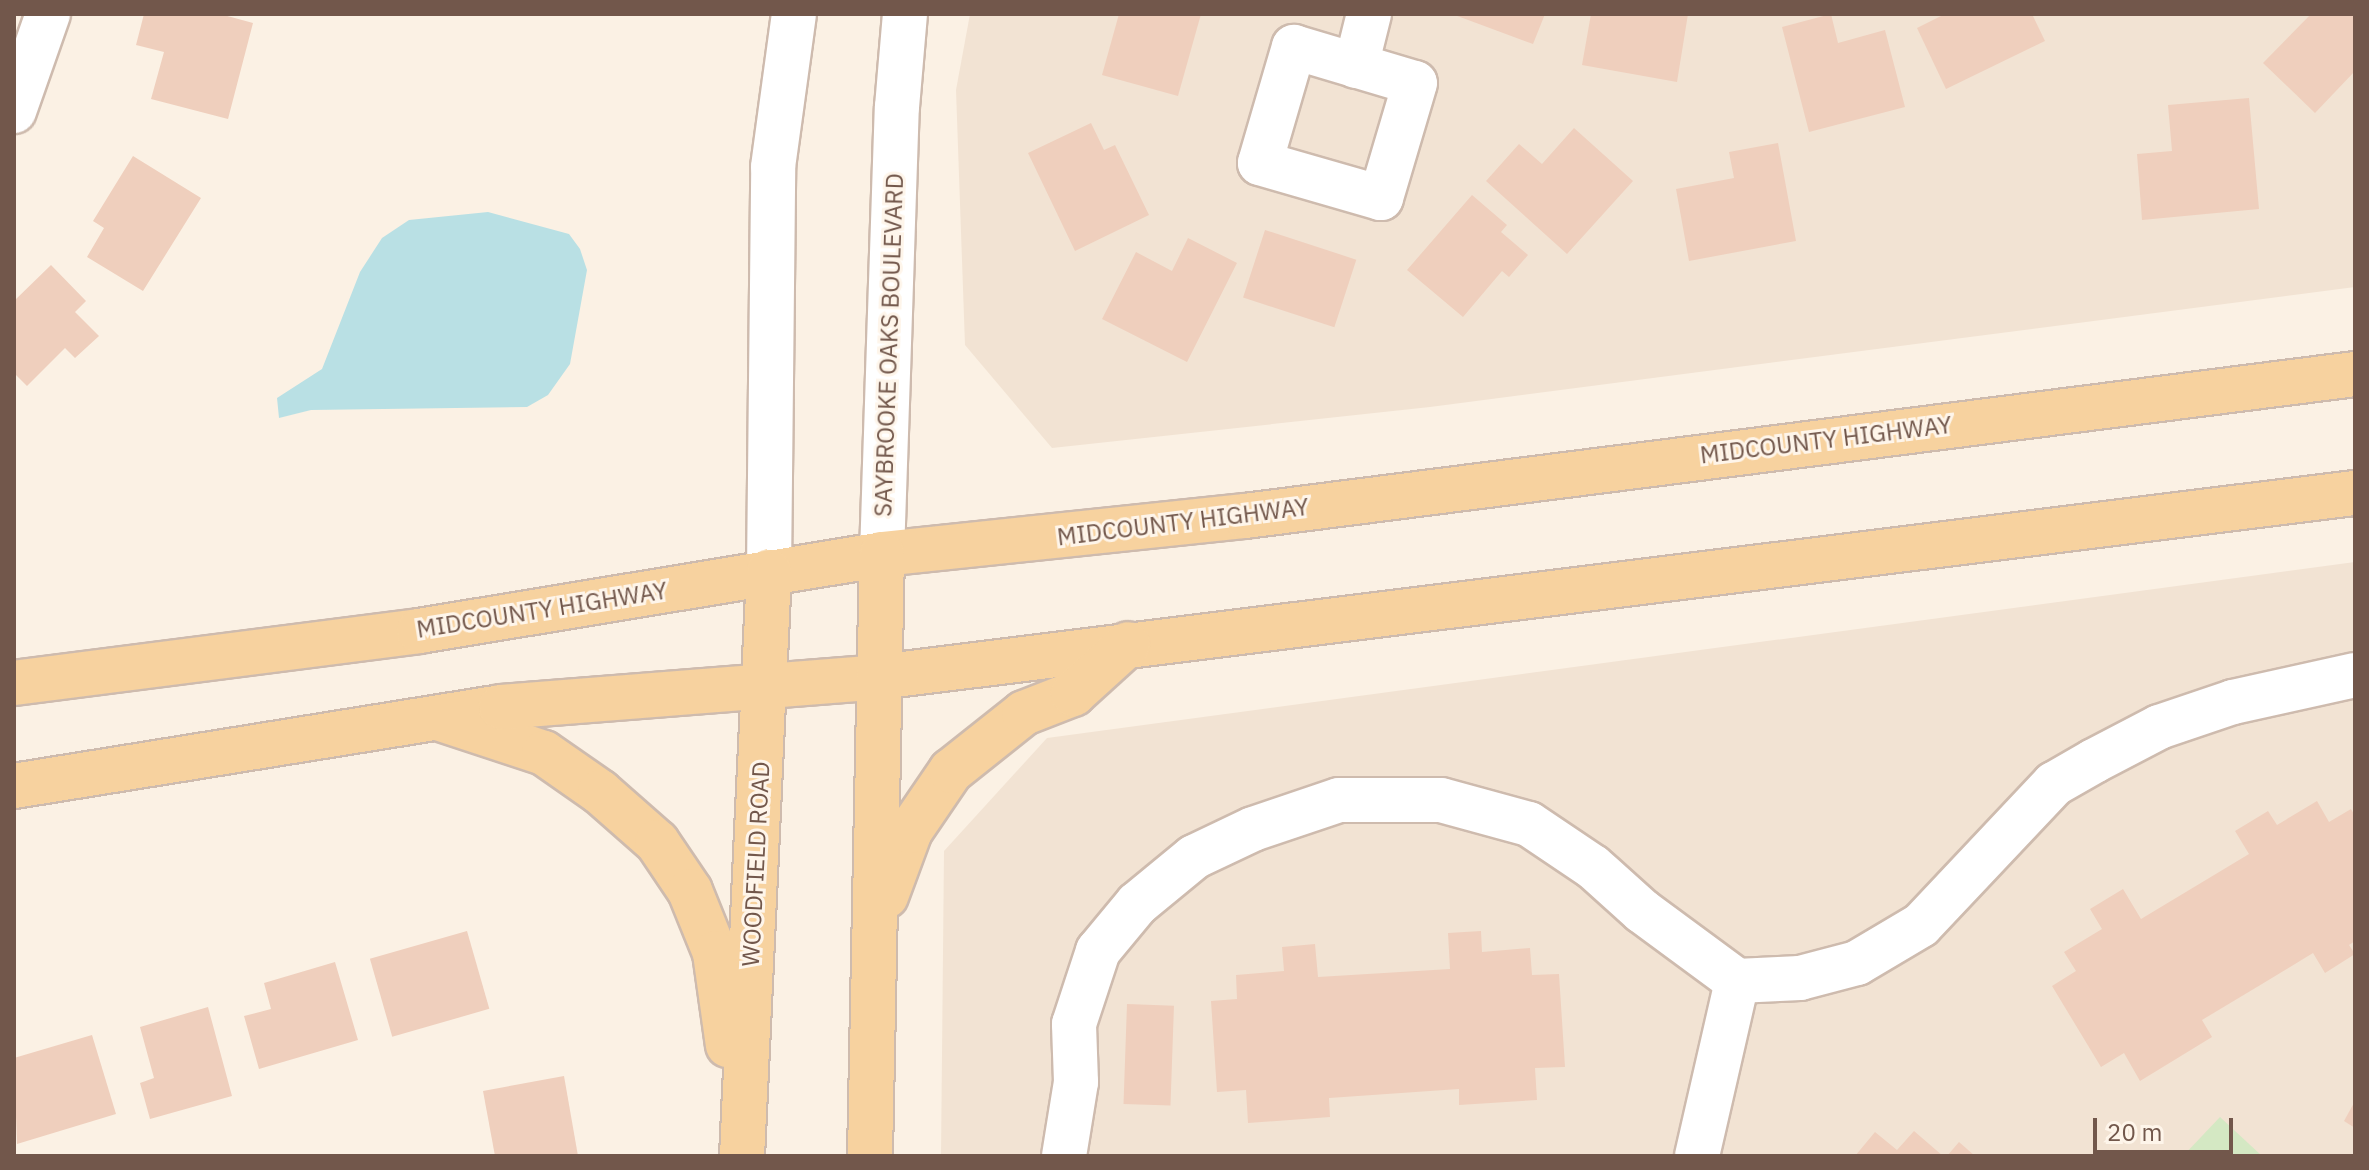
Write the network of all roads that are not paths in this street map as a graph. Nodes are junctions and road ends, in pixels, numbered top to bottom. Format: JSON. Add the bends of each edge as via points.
{"nodes":[{"id":1,"x":48,"y":14,"type":"edge"},
{"id":2,"x":794,"y":14,"type":"edge"},
{"id":3,"x":905,"y":14,"type":"edge"},
{"id":4,"x":1369,"y":14,"type":"edge"},
{"id":5,"x":1356,"y":66,"type":"dead end"},
{"id":6,"x":14,"y":111,"type":"edge"},
{"id":7,"x":2355,"y":374,"type":"edge"},
{"id":8,"x":2355,"y":493,"type":"edge"},
{"id":9,"x":882,"y":554,"type":"junction"},
{"id":10,"x":769,"y":572,"type":"junction"},
{"id":11,"x":1128,"y":644,"type":"junction"},
{"id":12,"x":2355,"y":675,"type":"edge"},
{"id":13,"x":879,"y":677,"type":"junction"},
{"id":14,"x":14,"y":683,"type":"edge"},
{"id":15,"x":764,"y":686,"type":"junction"},
{"id":16,"x":435,"y":717,"type":"junction"},
{"id":17,"x":14,"y":786,"type":"edge"},
{"id":18,"x":874,"y":928,"type":"junction"},
{"id":19,"x":1737,"y":981,"type":"junction"},
{"id":20,"x":742,"y":1150,"type":"edge"},
{"id":21,"x":870,"y":1156,"type":"edge"},
{"id":22,"x":1064,"y":1156,"type":"edge"},
{"id":23,"x":1697,"y":1156,"type":"edge"}],
"edges":[{"from":1,"to":6,"type":"street"},
{"from":2,"to":10,"type":"street","via":[[773,167]]},
{"from":3,"to":9,"type":"street","name":"SAYBROOKE OAKS BOULEVARD","via":[[897,107]]},
{"from":4,"to":5,"type":"street"},
{"from":7,"to":9,"type":"main road","name":"MIDCOUNTY HIGHWAY","via":[[1245,516]]},
{"from":8,"to":11,"type":"main road"},
{"from":9,"to":10,"type":"main road","name":"MIDCOUNTY HIGHWAY"},
{"from":9,"to":13,"type":"main road","name":"SAYBROOKE OAKS BOULEVARD"},
{"from":10,"to":14,"type":"main road","name":"MIDCOUNTY HIGHWAY","via":[[419,631]]},
{"from":10,"to":15,"type":"main road","name":"WOODFIELD ROAD"},
{"from":11,"to":13,"type":"main road"},
{"from":11,"to":18,"type":"main road","via":[[1073,694],[1024,713],[951,771],[910,831]]},
{"from":12,"to":19,"type":"street","via":[[2233,702],[2159,727],[2054,784],[1921,925],[1889,947],[1857,963],[1800,978]]},
{"from":13,"to":15,"type":"main road"},
{"from":13,"to":18,"type":"main road"},
{"from":15,"to":16,"type":"main road"},
{"from":15,"to":20,"type":"main road","name":"WOODFIELD ROAD"},
{"from":16,"to":17,"type":"main road"},
{"from":16,"to":20,"type":"main road","via":[[544,753],[600,792],[657,842],[690,891],[715,953]]},
{"from":18,"to":21,"type":"main road"},
{"from":19,"to":22,"type":"street","via":[[1642,911],[1593,867],[1529,824],[1441,800],[1339,800],[1253,829],[1194,857],[1137,904],[1098,951],[1074,1024],[1076,1082]]},
{"from":19,"to":23,"type":"street"}]}
